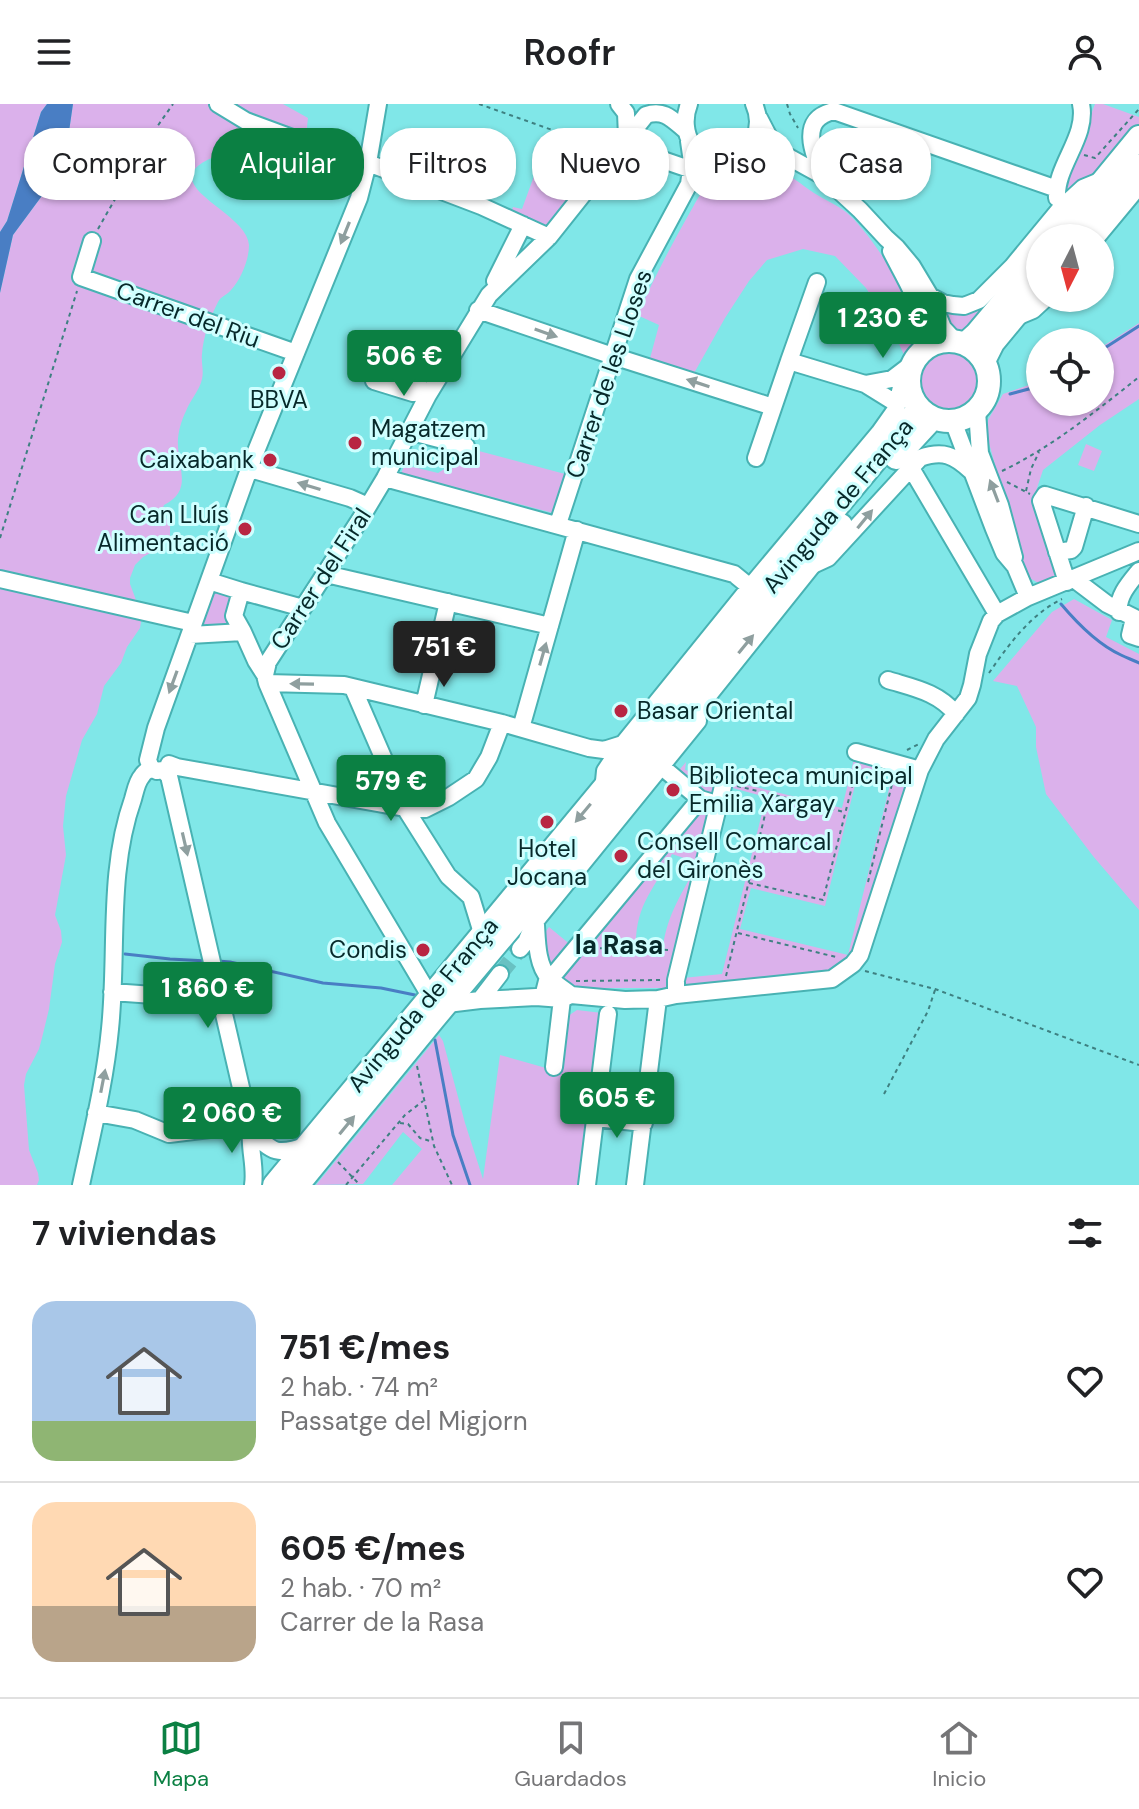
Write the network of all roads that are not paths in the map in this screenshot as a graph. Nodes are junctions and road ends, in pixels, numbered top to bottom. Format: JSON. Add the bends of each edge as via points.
{"nodes":[{"id":1,"x":218,"y":104,"type":"edge"},
{"id":2,"x":378,"y":104,"type":"edge"},
{"id":3,"x":619,"y":104,"type":"edge"},
{"id":4,"x":669,"y":104,"type":"edge"},
{"id":5,"x":689,"y":104,"type":"edge"},
{"id":6,"x":1081,"y":104,"type":"edge"},
{"id":7,"x":265,"y":128,"type":"edge"},
{"id":8,"x":625,"y":128,"type":"edge"},
{"id":9,"x":635,"y":128,"type":"edge"},
{"id":10,"x":686,"y":128,"type":"edge"},
{"id":11,"x":812,"y":128,"type":"edge"},
{"id":12,"x":883,"y":128,"type":"edge"},
{"id":13,"x":685,"y":129,"type":"edge"},
{"id":14,"x":685,"y":130,"type":"edge"},
{"id":15,"x":1139,"y":137,"type":"edge"},
{"id":16,"x":931,"y":145,"type":"edge"},
{"id":17,"x":368,"y":163,"type":"junction"},
{"id":18,"x":1139,"y":166,"type":"edge"},
{"id":19,"x":1105,"y":179,"type":"junction"},
{"id":20,"x":1139,"y":186,"type":"edge"},
{"id":21,"x":685,"y":187,"type":"edge"},
{"id":22,"x":1057,"y":189,"type":"junction"},
{"id":23,"x":578,"y":200,"type":"edge"},
{"id":24,"x":849,"y":200,"type":"edge"},
{"id":25,"x":1059,"y":210,"type":"junction"},
{"id":26,"x":1068,"y":224,"type":"edge"},
{"id":27,"x":1091,"y":224,"type":"edge"},
{"id":28,"x":1108,"y":224,"type":"edge"},
{"id":29,"x":523,"y":225,"type":"junction"},
{"id":30,"x":549,"y":237,"type":"junction"},
{"id":31,"x":886,"y":238,"type":"junction"},
{"id":32,"x":92,"y":241,"type":"road end"},
{"id":33,"x":1012,"y":267,"type":"junction"},
{"id":34,"x":1026,"y":280,"type":"edge"},
{"id":35,"x":817,"y":282,"type":"dead end"},
{"id":36,"x":489,"y":295,"type":"junction"},
{"id":37,"x":930,"y":296,"type":"junction"},
{"id":38,"x":1026,"y":297,"type":"edge"},
{"id":39,"x":478,"y":310,"type":"junction"},
{"id":40,"x":1026,"y":311,"type":"edge"},
{"id":41,"x":1006,"y":312,"type":"junction"},
{"id":42,"x":960,"y":343,"type":"junction"},
{"id":43,"x":296,"y":353,"type":"junction"},
{"id":44,"x":613,"y":356,"type":"junction"},
{"id":45,"x":789,"y":361,"type":"junction"},
{"id":46,"x":984,"y":361,"type":"junction"},
{"id":47,"x":914,"y":365,"type":"junction"},
{"id":48,"x":865,"y":384,"type":"junction"},
{"id":49,"x":773,"y":407,"type":"junction"},
{"id":50,"x":977,"y":411,"type":"junction"},
{"id":51,"x":926,"y":413,"type":"junction"},
{"id":52,"x":408,"y":431,"type":"junction"},
{"id":53,"x":466,"y":446,"type":"dead end"},
{"id":54,"x":756,"y":458,"type":"dead end"},
{"id":55,"x":911,"y":468,"type":"junction"},
{"id":56,"x":250,"y":469,"type":"junction"},
{"id":57,"x":985,"y":473,"type":"junction"},
{"id":58,"x":385,"y":478,"type":"junction"},
{"id":59,"x":368,"y":506,"type":"junction"},
{"id":60,"x":1086,"y":506,"type":"junction"},
{"id":61,"x":558,"y":524,"type":"junction"},
{"id":62,"x":1139,"y":524,"type":"edge"},
{"id":63,"x":577,"y":530,"type":"junction"},
{"id":64,"x":1139,"y":551,"type":"edge"},
{"id":65,"x":1057,"y":552,"type":"junction"},
{"id":66,"x":806,"y":569,"type":"junction"},
{"id":67,"x":1139,"y":571,"type":"edge"},
{"id":68,"x":326,"y":574,"type":"junction"},
{"id":69,"x":0,"y":579,"type":"edge"},
{"id":70,"x":1070,"y":580,"type":"junction"},
{"id":71,"x":209,"y":581,"type":"junction"},
{"id":72,"x":750,"y":587,"type":"junction"},
{"id":73,"x":241,"y":591,"type":"junction"},
{"id":74,"x":1028,"y":597,"type":"junction"},
{"id":75,"x":448,"y":602,"type":"junction"},
{"id":76,"x":303,"y":608,"type":"junction"},
{"id":77,"x":997,"y":614,"type":"junction"},
{"id":78,"x":1131,"y":616,"type":"edge"},
{"id":79,"x":550,"y":626,"type":"junction"},
{"id":80,"x":192,"y":629,"type":"junction"},
{"id":81,"x":243,"y":632,"type":"junction"},
{"id":82,"x":1139,"y":638,"type":"edge"},
{"id":83,"x":266,"y":679,"type":"junction"},
{"id":84,"x":888,"y":680,"type":"dead end"},
{"id":85,"x":353,"y":688,"type":"junction"},
{"id":86,"x":424,"y":705,"type":"junction"},
{"id":87,"x":697,"y":705,"type":"junction"},
{"id":88,"x":956,"y":714,"type":"junction"},
{"id":89,"x":502,"y":723,"type":"junction"},
{"id":90,"x":521,"y":728,"type":"junction"},
{"id":91,"x":623,"y":744,"type":"junction"},
{"id":92,"x":857,"y":759,"type":"road end"},
{"id":93,"x":158,"y":764,"type":"junction"},
{"id":94,"x":662,"y":767,"type":"junction"},
{"id":95,"x":920,"y":770,"type":"junction"},
{"id":96,"x":724,"y":782,"type":"road end"},
{"id":97,"x":603,"y":789,"type":"junction"},
{"id":98,"x":312,"y":792,"type":"junction"},
{"id":99,"x":700,"y":799,"type":"junction"},
{"id":100,"x":719,"y":804,"type":"junction"},
{"id":101,"x":405,"y":808,"type":"junction"},
{"id":102,"x":593,"y":839,"type":"junction"},
{"id":103,"x":531,"y":914,"type":"junction"},
{"id":104,"x":482,"y":933,"type":"junction"},
{"id":105,"x":500,"y":974,"type":"tunnel mouth"},
{"id":106,"x":545,"y":986,"type":"junction"},
{"id":107,"x":112,"y":992,"type":"junction"},
{"id":108,"x":676,"y":995,"type":"junction"},
{"id":109,"x":566,"y":997,"type":"junction"},
{"id":110,"x":658,"y":999,"type":"junction"},
{"id":111,"x":222,"y":1000,"type":"junction"},
{"id":112,"x":438,"y":1000,"type":"junction"},
{"id":113,"x":480,"y":1000,"type":"junction"},
{"id":114,"x":608,"y":1006,"type":"junction"},
{"id":115,"x":554,"y":1067,"type":"dead end"},
{"id":116,"x":599,"y":1088,"type":"junction"},
{"id":117,"x":648,"y":1093,"type":"junction"},
{"id":118,"x":96,"y":1113,"type":"junction"},
{"id":119,"x":595,"y":1118,"type":"junction"},
{"id":120,"x":644,"y":1123,"type":"junction"},
{"id":121,"x":250,"y":1128,"type":"junction"},
{"id":122,"x":308,"y":1145,"type":"junction"},
{"id":123,"x":300,"y":1183,"type":"edge"},
{"id":124,"x":81,"y":1185,"type":"edge"},
{"id":125,"x":253,"y":1185,"type":"edge"},
{"id":126,"x":274,"y":1185,"type":"edge"},
{"id":127,"x":587,"y":1185,"type":"edge"},
{"id":128,"x":635,"y":1185,"type":"edge"}],
"edges":[{"from":1,"to":7,"type":"street"},
{"from":2,"to":17,"type":"street"},
{"from":3,"to":8,"type":"street","via":[[626,113]]},
{"from":4,"to":13,"type":"street"},
{"from":5,"to":10,"type":"street"},
{"from":6,"to":22,"type":"street","via":[[1082,119]]},
{"from":9,"to":14,"type":"street","name":"Carrer del Firal","via":[[655,112]]},
{"from":11,"to":12,"type":"street","via":[[834,111]]},
{"from":15,"to":19,"type":"main road"},
{"from":16,"to":22,"type":"street"},
{"from":17,"to":29,"type":"street"},
{"from":17,"to":43,"type":"street","one_way":true},
{"from":18,"to":27,"type":"main road"},
{"from":19,"to":25,"type":"street","via":[[1083,188]]},
{"from":19,"to":26,"type":"main road"},
{"from":20,"to":28,"type":"street"},
{"from":21,"to":44,"type":"street","name":"Carrer de les Lloses","via":[[638,279]]},
{"from":22,"to":25,"type":"street"},
{"from":23,"to":30,"type":"street","name":"Carrer del Firal"},
{"from":24,"to":31,"type":"street"},
{"from":25,"to":33,"type":"street"},
{"from":29,"to":30,"type":"street"},
{"from":29,"to":36,"type":"street","name":"Carrer del Firal"},
{"from":30,"to":36,"type":"street","name":"Carrer del Firal"},
{"from":31,"to":37,"type":"street"},
{"from":31,"to":47,"type":"street","via":[[922,321]]},
{"from":32,"to":43,"type":"street","name":"Carrer del Riu","via":[[81,277]]},
{"from":33,"to":37,"type":"street","via":[[979,300],[964,306]]},
{"from":33,"to":41,"type":"street"},
{"from":34,"to":41,"type":"main road"},
{"from":35,"to":45,"type":"street"},
{"from":36,"to":39,"type":"street","name":"Carrer del Firal"},
{"from":37,"to":42,"type":"street","via":[[943,328]]},
{"from":38,"to":41,"type":"main road"},
{"from":39,"to":44,"type":"street","one_way":true},
{"from":39,"to":52,"type":"street","name":"Carrer del Firal","via":[[422,392]]},
{"from":40,"to":41,"type":"street"},
{"from":41,"to":42,"type":"main road"},
{"from":41,"to":46,"type":"main road"},
{"from":42,"to":46,"type":"main road"},
{"from":42,"to":47,"type":"main road","via":[[927,347]]},
{"from":43,"to":56,"type":"street"},
{"from":49,"to":44,"type":"street","one_way":true},
{"from":44,"to":61,"type":"street","name":"Carrer de les Lloses"},
{"from":45,"to":48,"type":"street"},
{"from":45,"to":49,"type":"street"},
{"from":46,"to":50,"type":"main road","via":[[989,387]]},
{"from":47,"to":48,"type":"street","via":[[892,379]]},
{"from":47,"to":51,"type":"main road","via":[[914,401]]},
{"from":48,"to":51,"type":"street"},
{"from":49,"to":54,"type":"street"},
{"from":50,"to":51,"type":"main road","via":[[966,418]]},
{"from":50,"to":57,"type":"street"},
{"from":51,"to":57,"type":"street"},
{"from":51,"to":66,"type":"main road","name":"Avinguda de França"},
{"from":51,"to":72,"type":"street","name":"Avinguda de França","via":[[879,433]]},
{"from":51,"to":97,"type":"main road","name":"Avinguda de França"},
{"from":52,"to":53,"type":"street"},
{"from":52,"to":58,"type":"street","name":"Carrer del Firal"},
{"from":55,"to":57,"type":"street","name":"Avinguda de França","via":[[920,458],[944,454]]},
{"from":66,"to":55,"type":"street","name":"Avinguda de França","one_way":true,"via":[[828,558]]},
{"from":55,"to":77,"type":"street"},
{"from":59,"to":56,"type":"street","one_way":true},
{"from":56,"to":71,"type":"street"},
{"from":57,"to":74,"type":"street","via":[[1004,553]]},
{"from":58,"to":59,"type":"street","name":"Carrer del Firal"},
{"from":58,"to":61,"type":"street"},
{"from":59,"to":68,"type":"street","name":"Carrer del Firal"},
{"from":60,"to":62,"type":"street"},
{"from":60,"to":65,"type":"street","via":[[1074,547]]},
{"from":60,"to":65,"type":"street","via":[[1045,495],[1041,501]]},
{"from":61,"to":63,"type":"street"},
{"from":63,"to":72,"type":"street","via":[[734,574]]},
{"from":63,"to":79,"type":"street"},
{"from":64,"to":70,"type":"street"},
{"from":65,"to":70,"type":"street"},
{"from":87,"to":66,"type":"main road","name":"Avinguda de França","one_way":true},
{"from":67,"to":78,"type":"street","via":[[1118,605]]},
{"from":68,"to":75,"type":"street"},
{"from":68,"to":76,"type":"street","name":"Carrer del Firal"},
{"from":69,"to":80,"type":"street"},
{"from":70,"to":74,"type":"street"},
{"from":70,"to":78,"type":"street"},
{"from":71,"to":73,"type":"street"},
{"from":71,"to":80,"type":"street"},
{"from":72,"to":91,"type":"street","name":"Avinguda de França"},
{"from":73,"to":76,"type":"street"},
{"from":73,"to":81,"type":"street","via":[[234,616]]},
{"from":74,"to":77,"type":"street"},
{"from":75,"to":79,"type":"street"},
{"from":75,"to":86,"type":"street"},
{"from":76,"to":83,"type":"street","name":"Carrer del Firal","via":[[268,662]]},
{"from":77,"to":88,"type":"street","via":[[986,630],[968,698]]},
{"from":78,"to":82,"type":"street","via":[[1130,635]]},
{"from":90,"to":79,"type":"street","one_way":true},
{"from":80,"to":81,"type":"street"},
{"from":80,"to":93,"type":"street","one_way":true,"via":[[156,728]]},
{"from":81,"to":83,"type":"street"},
{"from":85,"to":83,"type":"street","one_way":true},
{"from":83,"to":98,"type":"street","name":"Carrer del Firal"},
{"from":84,"to":88,"type":"street","via":[[923,690]]},
{"from":85,"to":86,"type":"street"},
{"from":85,"to":101,"type":"street"},
{"from":86,"to":89,"type":"street"},
{"from":87,"to":94,"type":"street","name":"Avinguda de França","via":[[698,721]]},
{"from":87,"to":102,"type":"main road","name":"Avinguda de França"},
{"from":88,"to":95,"type":"street"},
{"from":89,"to":90,"type":"street"},
{"from":89,"to":101,"type":"street","via":[[476,779],[425,809]]},
{"from":90,"to":91,"type":"street","via":[[589,748]]},
{"from":91,"to":97,"type":"street","name":"Avinguda de França","via":[[605,771]]},
{"from":92,"to":95,"type":"street"},
{"from":93,"to":98,"type":"street"},
{"from":93,"to":107,"type":"street","via":[[142,775],[128,812],[116,900]]},
{"from":93,"to":111,"type":"street","one_way":true,"via":[[169,776]]},
{"from":94,"to":99,"type":"street"},
{"from":94,"to":102,"type":"street","name":"Avinguda de França"},
{"from":95,"to":108,"type":"street","via":[[860,955],[832,979]]},
{"from":96,"to":100,"type":"street"},
{"from":97,"to":104,"type":"main road","name":"Avinguda de França","one_way":true},
{"from":98,"to":101,"type":"street"},
{"from":98,"to":112,"type":"street","name":"Carrer del Firal"},
{"from":99,"to":100,"type":"street"},
{"from":99,"to":106,"type":"street"},
{"from":100,"to":108,"type":"street"},
{"from":101,"to":104,"type":"street","via":[[448,876],[471,897]]},
{"from":102,"to":103,"type":"main road","name":"Avinguda de França"},
{"from":103,"to":106,"type":"street"},
{"from":103,"to":106,"type":"street","via":[[523,945]]},
{"from":103,"to":112,"type":"main road","name":"Avinguda de França"},
{"from":104,"to":112,"type":"main road","name":"Avinguda de França"},
{"from":105,"to":113,"type":"street"},
{"from":106,"to":109,"type":"street"},
{"from":106,"to":113,"type":"street"},
{"from":107,"to":111,"type":"street"},
{"from":118,"to":107,"type":"street","one_way":true},
{"from":108,"to":110,"type":"street"},
{"from":109,"to":114,"type":"street"},
{"from":109,"to":115,"type":"street"},
{"from":110,"to":114,"type":"street"},
{"from":110,"to":117,"type":"street"},
{"from":111,"to":121,"type":"street"},
{"from":112,"to":113,"type":"street"},
{"from":112,"to":122,"type":"main road","name":"Avinguda de França"},
{"from":123,"to":112,"type":"main road","name":"Avinguda de França","one_way":true},
{"from":114,"to":116,"type":"street"},
{"from":116,"to":117,"type":"street"},
{"from":116,"to":119,"type":"street"},
{"from":117,"to":120,"type":"street"},
{"from":118,"to":121,"type":"street","via":[[135,1120],[169,1134]]},
{"from":118,"to":124,"type":"street"},
{"from":119,"to":120,"type":"street"},
{"from":119,"to":127,"type":"street"},
{"from":120,"to":128,"type":"street"},
{"from":121,"to":122,"type":"street","via":[[274,1150]]},
{"from":121,"to":125,"type":"street"},
{"from":122,"to":126,"type":"main road","name":"Avinguda de França"}]}
